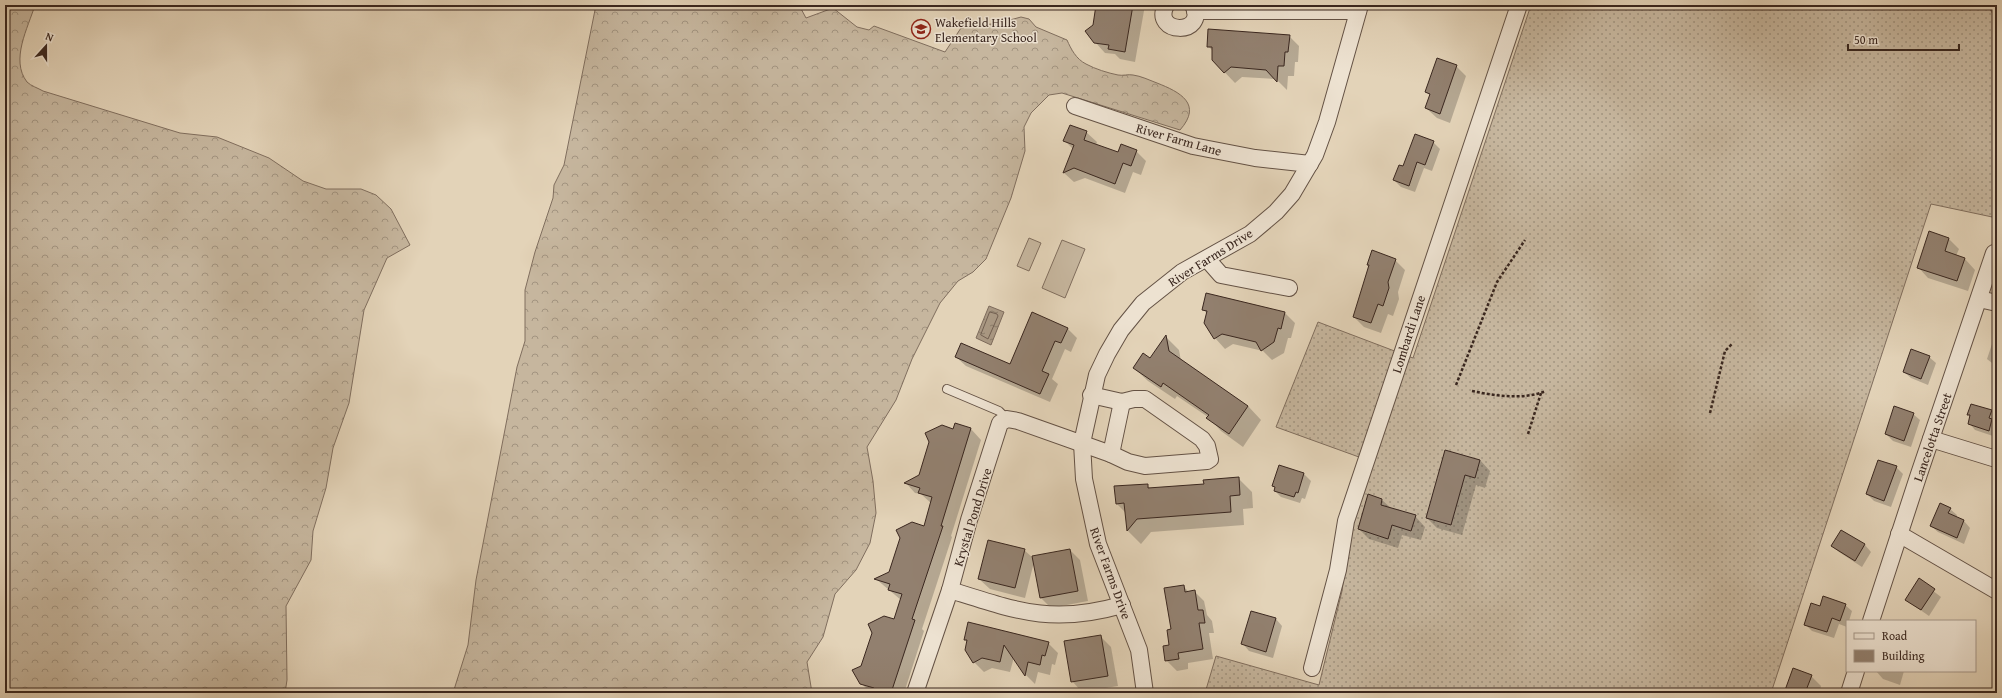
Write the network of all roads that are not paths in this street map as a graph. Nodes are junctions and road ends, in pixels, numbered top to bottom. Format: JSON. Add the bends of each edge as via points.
{"nodes":[{"id":1,"x":1166,"y":5,"type":"edge"},
{"id":2,"x":1519,"y":5,"type":"edge"},
{"id":3,"x":1194,"y":8,"type":"edge"},
{"id":4,"x":1313,"y":8,"type":"edge"},
{"id":5,"x":1359,"y":8,"type":"edge"},
{"id":6,"x":1075,"y":106,"type":"dead end"},
{"id":7,"x":1310,"y":164,"type":"junction"},
{"id":8,"x":1994,"y":253,"type":"dead end"},
{"id":9,"x":1207,"y":259,"type":"junction"},
{"id":10,"x":1289,"y":288,"type":"dead end"},
{"id":11,"x":1979,"y":299,"type":"junction"},
{"id":12,"x":1997,"y":303,"type":"edge"},
{"id":13,"x":947,"y":389,"type":"dead end"},
{"id":14,"x":1091,"y":395,"type":"junction"},
{"id":15,"x":1122,"y":402,"type":"junction"},
{"id":16,"x":1008,"y":419,"type":"junction"},
{"id":17,"x":1931,"y":439,"type":"junction"},
{"id":18,"x":1082,"y":443,"type":"junction"},
{"id":19,"x":1111,"y":454,"type":"junction"},
{"id":20,"x":1996,"y":459,"type":"edge"},
{"id":21,"x":1899,"y":534,"type":"junction"},
{"id":22,"x":950,"y":590,"type":"junction"},
{"id":23,"x":1997,"y":591,"type":"edge"},
{"id":24,"x":1122,"y":605,"type":"junction"},
{"id":25,"x":1871,"y":620,"type":"edge"},
{"id":26,"x":1312,"y":668,"type":"dead end"},
{"id":27,"x":1856,"y":672,"type":"edge"},
{"id":28,"x":915,"y":693,"type":"edge"},
{"id":29,"x":1145,"y":693,"type":"edge"},
{"id":30,"x":1849,"y":693,"type":"edge"}],
"edges":[{"from":1,"to":3,"type":"street","via":[[1164,17],[1170,26],[1180,29],[1193,22]]},
{"from":2,"to":26,"type":"street","name":"Lombardi Lane","via":[[1346,522],[1338,570]]},
{"from":3,"to":4,"type":"street"},
{"from":4,"to":5,"type":"street"},
{"from":5,"to":7,"type":"street","name":"River Farms Drive","via":[[1336,96]]},
{"from":6,"to":7,"type":"street","name":"River Farm Lane","via":[[1193,146],[1255,158]]},
{"from":7,"to":9,"type":"street","name":"River Farms Drive","via":[[1292,194],[1272,215],[1239,241]]},
{"from":8,"to":11,"type":"street","name":"Lancelotta Street"},
{"from":9,"to":10,"type":"street","via":[[1221,275]]},
{"from":9,"to":14,"type":"street","name":"River Farms Drive","via":[[1182,272],[1134,312],[1107,354]]},
{"from":11,"to":12,"type":"street"},
{"from":11,"to":17,"type":"street","name":"Lancelotta Street"},
{"from":13,"to":16,"type":"lane","via":[[999,411]]},
{"from":14,"to":15,"type":"street"},
{"from":14,"to":18,"type":"street","name":"River Farms Drive"},
{"from":15,"to":19,"type":"street"},
{"from":15,"to":19,"type":"street","via":[[1145,399],[1202,439],[1207,446],[1210,459],[1145,466]]},
{"from":16,"to":18,"type":"street"},
{"from":16,"to":22,"type":"street","name":"Krystal Pond Drive","via":[[1000,423],[997,429]]},
{"from":17,"to":20,"type":"street"},
{"from":17,"to":21,"type":"street","name":"Lancelotta Street"},
{"from":18,"to":19,"type":"street"},
{"from":18,"to":24,"type":"street","name":"River Farms Drive","via":[[1084,479],[1095,530]]},
{"from":21,"to":23,"type":"street"},
{"from":21,"to":25,"type":"street","name":"Lancelotta Street"},
{"from":22,"to":24,"type":"street","via":[[1012,609],[1051,616],[1100,612]]},
{"from":22,"to":28,"type":"street","name":"Krystal Pond Drive"},
{"from":24,"to":29,"type":"street","name":"River Farms Drive","via":[[1139,650]]},
{"from":27,"to":30,"type":"street"}]}
